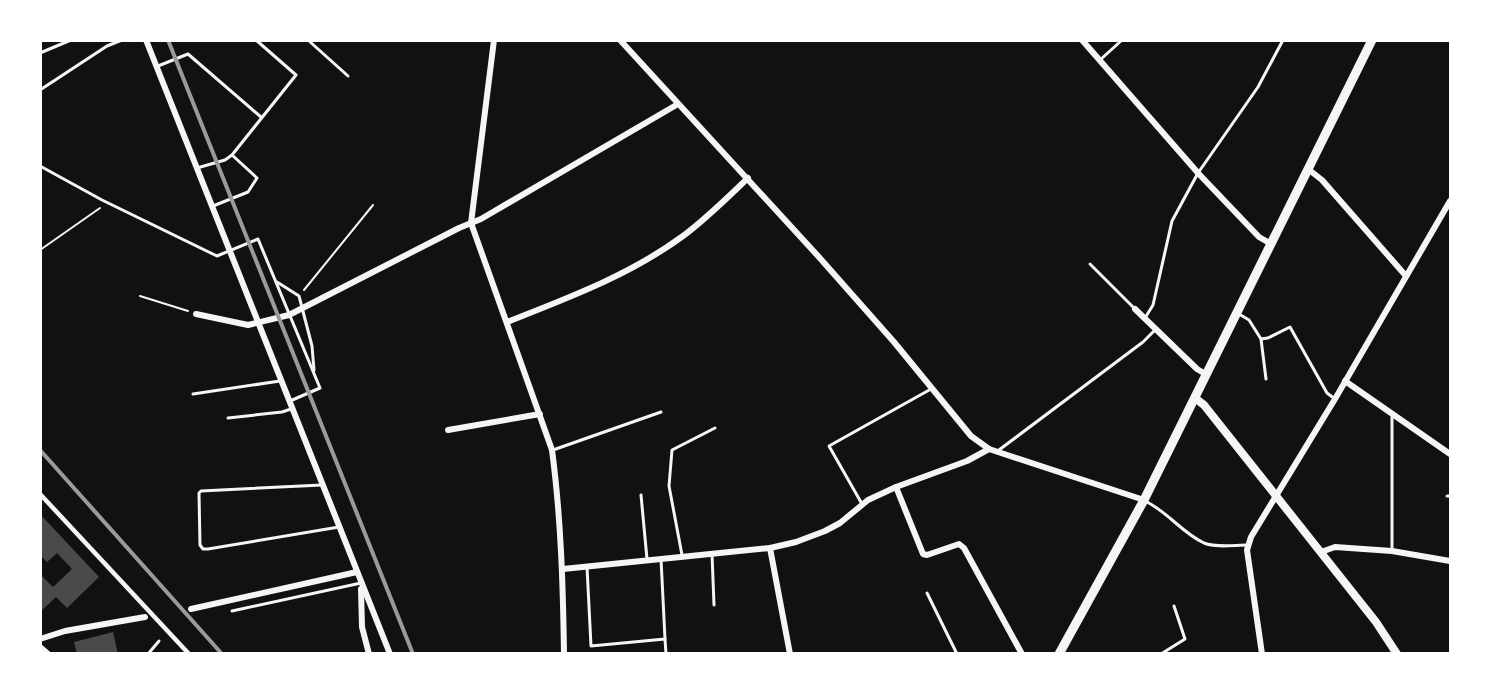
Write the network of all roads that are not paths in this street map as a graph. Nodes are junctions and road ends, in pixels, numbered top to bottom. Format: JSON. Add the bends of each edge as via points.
{"nodes":[{"id":1,"x":71,"y":40,"type":"edge"},
{"id":2,"x":104,"y":40,"type":"edge"},
{"id":3,"x":122,"y":40,"type":"edge"},
{"id":4,"x":146,"y":40,"type":"edge"},
{"id":5,"x":256,"y":40,"type":"edge"},
{"id":6,"x":308,"y":40,"type":"edge"},
{"id":7,"x":494,"y":40,"type":"edge"},
{"id":8,"x":620,"y":40,"type":"edge"},
{"id":9,"x":1082,"y":40,"type":"edge"},
{"id":10,"x":1122,"y":40,"type":"edge"},
{"id":11,"x":1283,"y":40,"type":"edge"},
{"id":12,"x":1372,"y":40,"type":"edge"},
{"id":13,"x":106,"y":46,"type":"junction"},
{"id":14,"x":40,"y":53,"type":"edge"},
{"id":15,"x":1100,"y":60,"type":"junction"},
{"id":16,"x":156,"y":66,"type":"junction"},
{"id":17,"x":348,"y":76,"type":"dead end"},
{"id":18,"x":40,"y":90,"type":"edge"},
{"id":19,"x":678,"y":104,"type":"junction"},
{"id":20,"x":261,"y":117,"type":"junction"},
{"id":21,"x":232,"y":155,"type":"junction"},
{"id":22,"x":40,"y":166,"type":"edge"},
{"id":23,"x":196,"y":169,"type":"junction"},
{"id":24,"x":1308,"y":169,"type":"junction"},
{"id":25,"x":1198,"y":173,"type":"junction"},
{"id":26,"x":748,"y":178,"type":"junction"},
{"id":27,"x":1450,"y":201,"type":"edge"},
{"id":28,"x":211,"y":207,"type":"junction"},
{"id":29,"x":471,"y":223,"type":"junction"},
{"id":30,"x":1271,"y":244,"type":"junction"},
{"id":31,"x":229,"y":252,"type":"junction"},
{"id":32,"x":1090,"y":264,"type":"dead end"},
{"id":33,"x":1406,"y":276,"type":"junction"},
{"id":34,"x":275,"y":281,"type":"junction"},
{"id":35,"x":302,"y":309,"type":"junction"},
{"id":36,"x":1135,"y":309,"type":"joint"},
{"id":37,"x":1237,"y":313,"type":"junction"},
{"id":38,"x":196,"y":314,"type":"road end"},
{"id":39,"x":289,"y":315,"type":"junction"},
{"id":40,"x":1145,"y":318,"type":"junction"},
{"id":41,"x":507,"y":322,"type":"junction"},
{"id":42,"x":258,"y":324,"type":"junction"},
{"id":43,"x":1156,"y":329,"type":"junction"},
{"id":44,"x":1261,"y":339,"type":"junction"},
{"id":45,"x":314,"y":375,"type":"junction"},
{"id":46,"x":1207,"y":375,"type":"junction"},
{"id":47,"x":1266,"y":379,"type":"dead end"},
{"id":48,"x":282,"y":381,"type":"junction"},
{"id":49,"x":1345,"y":381,"type":"junction"},
{"id":50,"x":932,"y":388,"type":"junction"},
{"id":51,"x":193,"y":394,"type":"dead end"},
{"id":52,"x":1195,"y":398,"type":"junction"},
{"id":53,"x":1335,"y":399,"type":"junction"},
{"id":54,"x":290,"y":401,"type":"junction"},
{"id":55,"x":292,"y":408,"type":"junction"},
{"id":56,"x":661,"y":412,"type":"dead end"},
{"id":57,"x":1392,"y":412,"type":"junction"},
{"id":58,"x":540,"y":414,"type":"junction"},
{"id":59,"x":228,"y":418,"type":"dead end"},
{"id":60,"x":715,"y":428,"type":"dead end"},
{"id":61,"x":448,"y":430,"type":"dead end"},
{"id":62,"x":989,"y":448,"type":"junction"},
{"id":63,"x":552,"y":450,"type":"junction"},
{"id":64,"x":997,"y":452,"type":"junction"},
{"id":65,"x":1450,"y":453,"type":"edge"},
{"id":66,"x":322,"y":485,"type":"junction"},
{"id":67,"x":896,"y":487,"type":"junction"},
{"id":68,"x":40,"y":494,"type":"edge"},
{"id":69,"x":642,"y":495,"type":"dead end"},
{"id":70,"x":1277,"y":496,"type":"junction"},
{"id":71,"x":1144,"y":500,"type":"junction"},
{"id":72,"x":862,"y":504,"type":"junction"},
{"id":73,"x":339,"y":527,"type":"junction"},
{"id":74,"x":1248,"y":545,"type":"junction"},
{"id":75,"x":770,"y":548,"type":"junction"},
{"id":76,"x":1392,"y":551,"type":"junction"},
{"id":77,"x":1321,"y":552,"type":"junction"},
{"id":78,"x":712,"y":554,"type":"junction"},
{"id":79,"x":682,"y":557,"type":"junction"},
{"id":80,"x":661,"y":559,"type":"junction"},
{"id":81,"x":647,"y":561,"type":"junction"},
{"id":82,"x":1450,"y":561,"type":"edge"},
{"id":83,"x":587,"y":567,"type":"junction"},
{"id":84,"x":563,"y":569,"type":"junction"},
{"id":85,"x":357,"y":572,"type":"junction"},
{"id":86,"x":361,"y":583,"type":"junction"},
{"id":87,"x":927,"y":593,"type":"dead end"},
{"id":88,"x":714,"y":604,"type":"dead end"},
{"id":89,"x":1174,"y":606,"type":"dead end"},
{"id":90,"x":191,"y":609,"type":"dead end"},
{"id":91,"x":232,"y":611,"type":"dead end"},
{"id":92,"x":145,"y":617,"type":"dead end"},
{"id":93,"x":40,"y":639,"type":"edge"},
{"id":94,"x":665,"y":639,"type":"junction"},
{"id":95,"x":159,"y":642,"type":"dead end"},
{"id":96,"x":40,"y":647,"type":"edge"},
{"id":97,"x":1063,"y":652,"type":"edge"},
{"id":98,"x":48,"y":654,"type":"edge"},
{"id":99,"x":148,"y":654,"type":"edge"},
{"id":100,"x":189,"y":654,"type":"edge"},
{"id":101,"x":369,"y":654,"type":"edge"},
{"id":102,"x":390,"y":654,"type":"edge"},
{"id":103,"x":564,"y":654,"type":"edge"},
{"id":104,"x":666,"y":654,"type":"edge"},
{"id":105,"x":790,"y":654,"type":"edge"},
{"id":106,"x":957,"y":654,"type":"edge"},
{"id":107,"x":1022,"y":654,"type":"edge"},
{"id":108,"x":1161,"y":654,"type":"edge"},
{"id":109,"x":1262,"y":654,"type":"edge"},
{"id":110,"x":1397,"y":654,"type":"edge"}],
"edges":[{"from":1,"to":14,"type":"lane"},
{"from":2,"to":13,"type":"lane"},
{"from":3,"to":13,"type":"lane"},
{"from":4,"to":16,"type":"street"},
{"from":5,"to":20,"type":"lane","via":[[296,75]]},
{"from":6,"to":17,"type":"lane"},
{"from":7,"to":29,"type":"street"},
{"from":8,"to":19,"type":"street"},
{"from":9,"to":15,"type":"street"},
{"from":10,"to":15,"type":"lane"},
{"from":11,"to":25,"type":"lane","via":[[1258,87]]},
{"from":12,"to":24,"type":"main road"},
{"from":13,"to":18,"type":"lane"},
{"from":15,"to":25,"type":"street"},
{"from":16,"to":20,"type":"lane","via":[[188,54]]},
{"from":16,"to":23,"type":"street"},
{"from":19,"to":26,"type":"street"},
{"from":19,"to":29,"type":"street"},
{"from":20,"to":21,"type":"lane"},
{"from":21,"to":23,"type":"lane"},
{"from":21,"to":28,"type":"lane","via":[[257,178],[248,192]]},
{"from":22,"to":31,"type":"lane","via":[[217,256]]},
{"from":23,"to":28,"type":"street"},
{"from":24,"to":30,"type":"main road"},
{"from":24,"to":33,"type":"street"},
{"from":25,"to":30,"type":"street","via":[[1259,237]]},
{"from":25,"to":40,"type":"lane","via":[[1172,221],[1153,304]]},
{"from":26,"to":41,"type":"street","via":[[683,236],[626,272]]},
{"from":26,"to":50,"type":"street"},
{"from":27,"to":33,"type":"street"},
{"from":28,"to":31,"type":"street"},
{"from":29,"to":35,"type":"street"},
{"from":29,"to":41,"type":"street"},
{"from":30,"to":37,"type":"main road"},
{"from":31,"to":34,"type":"lane","via":[[258,239]]},
{"from":31,"to":42,"type":"street"},
{"from":32,"to":36,"type":"lane"},
{"from":33,"to":49,"type":"street"},
{"from":34,"to":35,"type":"lane","via":[[299,297]]},
{"from":34,"to":39,"type":"lane"},
{"from":35,"to":39,"type":"street"},
{"from":35,"to":45,"type":"lane","via":[[312,346]]},
{"from":36,"to":40,"type":"street"},
{"from":37,"to":44,"type":"lane","via":[[1249,320]]},
{"from":37,"to":46,"type":"main road"},
{"from":38,"to":42,"type":"street"},
{"from":39,"to":42,"type":"street"},
{"from":39,"to":45,"type":"lane"},
{"from":40,"to":43,"type":"street"},
{"from":41,"to":58,"type":"street"},
{"from":42,"to":48,"type":"street"},
{"from":43,"to":46,"type":"street"},
{"from":43,"to":64,"type":"lane"},
{"from":44,"to":47,"type":"lane"},
{"from":44,"to":53,"type":"lane","via":[[1290,327],[1327,393]]},
{"from":45,"to":54,"type":"lane","via":[[320,388]]},
{"from":46,"to":52,"type":"main road"},
{"from":48,"to":51,"type":"lane"},
{"from":48,"to":54,"type":"street"},
{"from":49,"to":53,"type":"street"},
{"from":49,"to":57,"type":"street"},
{"from":50,"to":62,"type":"street","via":[[971,436]]},
{"from":50,"to":72,"type":"lane","via":[[829,446]]},
{"from":52,"to":70,"type":"street"},
{"from":52,"to":71,"type":"main road"},
{"from":53,"to":70,"type":"street"},
{"from":54,"to":55,"type":"street"},
{"from":55,"to":59,"type":"lane"},
{"from":55,"to":66,"type":"street"},
{"from":56,"to":63,"type":"lane"},
{"from":57,"to":65,"type":"street"},
{"from":57,"to":76,"type":"lane"},
{"from":58,"to":61,"type":"street"},
{"from":58,"to":63,"type":"street"},
{"from":60,"to":79,"type":"lane","via":[[672,450],[669,486]]},
{"from":62,"to":64,"type":"street"},
{"from":62,"to":67,"type":"street","via":[[967,461]]},
{"from":63,"to":84,"type":"street"},
{"from":64,"to":71,"type":"street"},
{"from":66,"to":73,"type":"street"},
{"from":66,"to":73,"type":"lane","via":[[201,491],[200,545],[208,549]]},
{"from":67,"to":72,"type":"street"},
{"from":67,"to":107,"type":"street","via":[[923,554],[959,544],[964,548]]},
{"from":68,"to":100,"type":"street"},
{"from":69,"to":81,"type":"lane"},
{"from":70,"to":74,"type":"street"},
{"from":70,"to":77,"type":"street"},
{"from":71,"to":74,"type":"lane","via":[[1205,543]]},
{"from":71,"to":97,"type":"main road"},
{"from":72,"to":75,"type":"street","via":[[825,531]]},
{"from":73,"to":85,"type":"street"},
{"from":74,"to":109,"type":"street"},
{"from":75,"to":78,"type":"street"},
{"from":75,"to":105,"type":"street"},
{"from":76,"to":77,"type":"street","via":[[1335,546]]},
{"from":76,"to":82,"type":"street"},
{"from":77,"to":110,"type":"street"},
{"from":78,"to":79,"type":"street"},
{"from":78,"to":88,"type":"lane"},
{"from":79,"to":80,"type":"street"},
{"from":80,"to":81,"type":"street"},
{"from":80,"to":94,"type":"lane"},
{"from":81,"to":83,"type":"street"},
{"from":83,"to":84,"type":"street"},
{"from":83,"to":94,"type":"lane","via":[[591,646]]},
{"from":84,"to":103,"type":"street"},
{"from":85,"to":86,"type":"street"},
{"from":85,"to":90,"type":"street"},
{"from":86,"to":91,"type":"lane"},
{"from":86,"to":101,"type":"street","via":[[362,627]]},
{"from":86,"to":102,"type":"street"},
{"from":87,"to":106,"type":"lane"},
{"from":89,"to":108,"type":"lane","via":[[1185,639]]},
{"from":92,"to":93,"type":"street"},
{"from":94,"to":104,"type":"lane"},
{"from":95,"to":99,"type":"lane"},
{"from":96,"to":98,"type":"street"}]}
